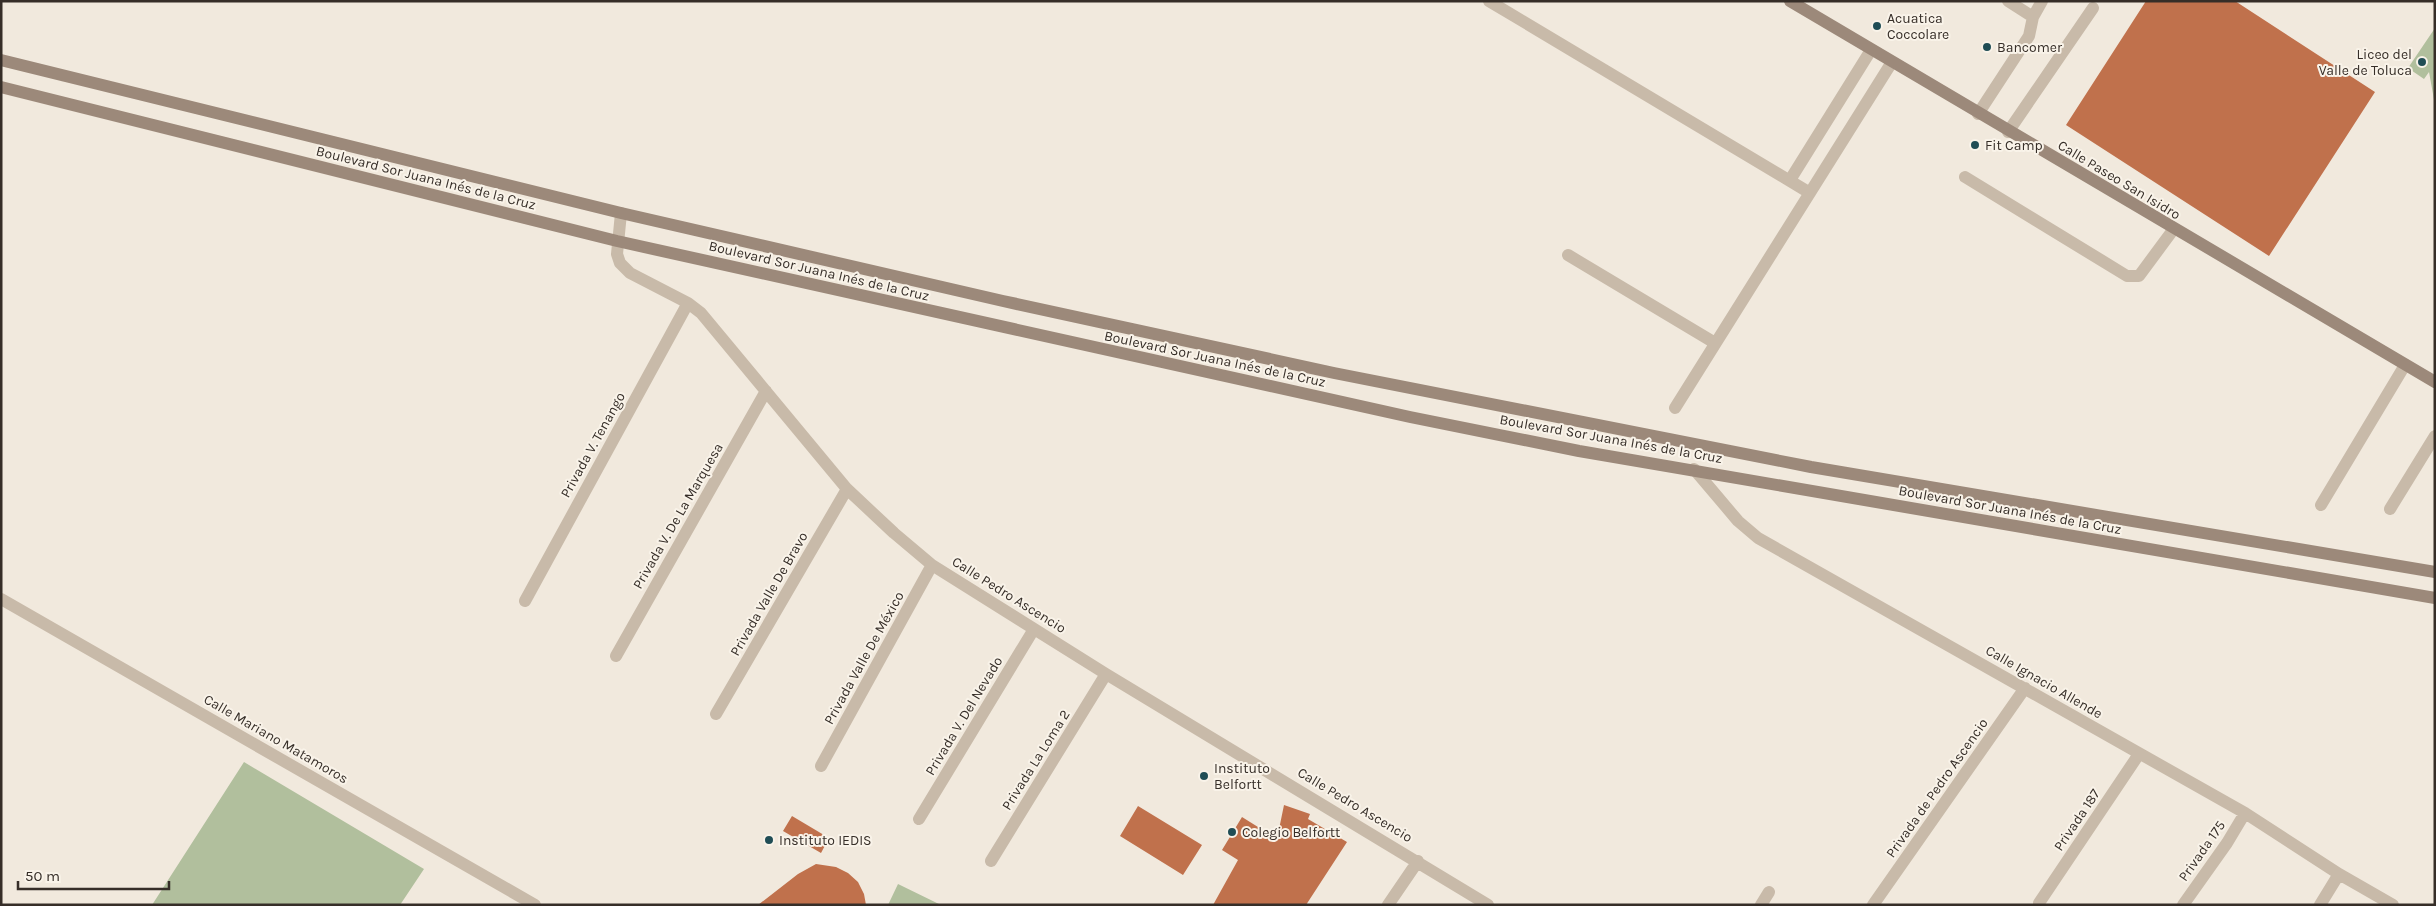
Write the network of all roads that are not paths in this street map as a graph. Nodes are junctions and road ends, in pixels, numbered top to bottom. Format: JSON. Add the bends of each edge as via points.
{"nodes":[{"id":1,"x":1488,"y":1,"type":"edge"},
{"id":2,"x":1790,"y":1,"type":"edge"},
{"id":3,"x":2008,"y":1,"type":"edge"},
{"id":4,"x":2042,"y":1,"type":"edge"},
{"id":5,"x":1805,"y":5,"type":"edge"},
{"id":6,"x":2093,"y":8,"type":"dead end"},
{"id":7,"x":2033,"y":16,"type":"junction"},
{"id":8,"x":1872,"y":50,"type":"junction"},
{"id":9,"x":1,"y":60,"type":"edge"},
{"id":10,"x":1892,"y":62,"type":"junction"},
{"id":11,"x":1,"y":87,"type":"edge"},
{"id":12,"x":1978,"y":114,"type":"junction"},
{"id":13,"x":2008,"y":132,"type":"junction"},
{"id":14,"x":1965,"y":177,"type":"dead end"},
{"id":15,"x":1790,"y":180,"type":"junction"},
{"id":16,"x":1810,"y":193,"type":"junction"},
{"id":17,"x":621,"y":213,"type":"junction"},
{"id":18,"x":2173,"y":230,"type":"junction"},
{"id":19,"x":618,"y":241,"type":"junction"},
{"id":20,"x":1568,"y":255,"type":"dead end"},
{"id":21,"x":688,"y":303,"type":"junction"},
{"id":22,"x":1715,"y":343,"type":"junction"},
{"id":23,"x":2405,"y":365,"type":"junction"},
{"id":24,"x":2435,"y":382,"type":"edge"},
{"id":25,"x":766,"y":391,"type":"junction"},
{"id":26,"x":1675,"y":408,"type":"dead end"},
{"id":27,"x":2435,"y":436,"type":"edge"},
{"id":28,"x":1694,"y":469,"type":"junction"},
{"id":29,"x":847,"y":489,"type":"junction"},
{"id":30,"x":2321,"y":504,"type":"dead end"},
{"id":31,"x":2390,"y":509,"type":"dead end"},
{"id":32,"x":932,"y":565,"type":"junction"},
{"id":33,"x":2435,"y":572,"type":"edge"},
{"id":34,"x":2435,"y":598,"type":"edge"},
{"id":35,"x":1,"y":599,"type":"edge"},
{"id":36,"x":525,"y":601,"type":"dead end"},
{"id":37,"x":1034,"y":629,"type":"junction"},
{"id":38,"x":616,"y":656,"type":"dead end"},
{"id":39,"x":1106,"y":674,"type":"junction"},
{"id":40,"x":2025,"y":688,"type":"junction"},
{"id":41,"x":716,"y":714,"type":"dead end"},
{"id":42,"x":2139,"y":754,"type":"junction"},
{"id":43,"x":821,"y":766,"type":"dead end"},
{"id":44,"x":2245,"y":813,"type":"junction"},
{"id":45,"x":919,"y":819,"type":"dead end"},
{"id":46,"x":991,"y":861,"type":"dead end"},
{"id":47,"x":1418,"y":861,"type":"junction"},
{"id":48,"x":2339,"y":874,"type":"junction"},
{"id":49,"x":1769,"y":892,"type":"dead end"},
{"id":50,"x":2040,"y":903,"type":"dead end"},
{"id":51,"x":1486,"y":904,"type":"edge"},
{"id":52,"x":535,"y":905,"type":"edge"},
{"id":53,"x":1388,"y":905,"type":"edge"},
{"id":54,"x":1761,"y":905,"type":"edge"},
{"id":55,"x":1873,"y":905,"type":"edge"},
{"id":56,"x":2183,"y":905,"type":"edge"},
{"id":57,"x":2320,"y":905,"type":"edge"},
{"id":58,"x":2393,"y":905,"type":"edge"}],
"edges":[{"from":1,"to":15,"type":"street"},
{"from":2,"to":5,"type":"main road","name":"Calle Paseo San Isidro"},
{"from":3,"to":7,"type":"street"},
{"from":4,"to":7,"type":"street"},
{"from":5,"to":8,"type":"main road","name":"Calle Paseo San Isidro"},
{"from":6,"to":13,"type":"street"},
{"from":7,"to":12,"type":"street","via":[[2029,36]]},
{"from":8,"to":10,"type":"main road","name":"Calle Paseo San Isidro"},
{"from":8,"to":15,"type":"street"},
{"from":9,"to":17,"type":"main road","name":"Boulevard Sor Juana Inés de la Cruz"},
{"from":10,"to":12,"type":"main road","name":"Calle Paseo San Isidro"},
{"from":10,"to":16,"type":"street"},
{"from":11,"to":19,"type":"main road","name":"Boulevard Sor Juana Inés de la Cruz"},
{"from":12,"to":13,"type":"main road","name":"Calle Paseo San Isidro"},
{"from":13,"to":18,"type":"main road","name":"Calle Paseo San Isidro"},
{"from":14,"to":18,"type":"street","via":[[2127,276],[2140,276]]},
{"from":15,"to":16,"type":"street"},
{"from":16,"to":22,"type":"street"},
{"from":17,"to":19,"type":"street","name":"Calle Pedro Ascencio"},
{"from":17,"to":33,"type":"main road","name":"Boulevard Sor Juana Inés de la Cruz","via":[[1003,301],[1624,432],[1811,467]]},
{"from":18,"to":23,"type":"main road","name":"Calle Paseo San Isidro"},
{"from":19,"to":21,"type":"street","name":"Calle Pedro Ascencio","via":[[617,254],[625,268]]},
{"from":19,"to":28,"type":"main road","name":"Boulevard Sor Juana Inés de la Cruz","via":[[1410,417],[1579,451]]},
{"from":20,"to":22,"type":"street"},
{"from":21,"to":25,"type":"street","name":"Calle Pedro Ascencio","via":[[714,327]]},
{"from":21,"to":36,"type":"street","name":"Privada V. Tenango"},
{"from":22,"to":26,"type":"street"},
{"from":23,"to":24,"type":"main road","name":"Calle Paseo San Isidro"},
{"from":23,"to":30,"type":"street"},
{"from":25,"to":29,"type":"street","name":"Calle Pedro Ascencio"},
{"from":25,"to":38,"type":"street","name":"Privada V. De La Marquesa"},
{"from":27,"to":31,"type":"street"},
{"from":28,"to":34,"type":"main road","name":"Boulevard Sor Juana Inés de la Cruz"},
{"from":28,"to":40,"type":"street","name":"Calle Ignacio Allende","via":[[1738,521],[1758,538]]},
{"from":29,"to":32,"type":"street","name":"Calle Pedro Ascencio"},
{"from":29,"to":41,"type":"street","name":"Privada Valle De Bravo"},
{"from":32,"to":37,"type":"street","name":"Calle Pedro Ascencio"},
{"from":32,"to":43,"type":"street","name":"Privada Valle De México"},
{"from":35,"to":52,"type":"street","name":"Calle Mariano Matamoros"},
{"from":37,"to":39,"type":"street","name":"Calle Pedro Ascencio"},
{"from":37,"to":45,"type":"street","name":"Privada V. Del Nevado"},
{"from":39,"to":46,"type":"street","name":"Privada La Loma 2"},
{"from":39,"to":47,"type":"street","name":"Calle Pedro Ascencio"},
{"from":40,"to":42,"type":"street","name":"Calle Ignacio Allende"},
{"from":40,"to":55,"type":"street","name":"Privada de Pedro Ascencio"},
{"from":42,"to":44,"type":"street","name":"Calle Ignacio Allende"},
{"from":42,"to":50,"type":"street","name":"Privada 187"},
{"from":44,"to":48,"type":"street","name":"Calle Ignacio Allende"},
{"from":44,"to":56,"type":"street","name":"Privada 175"},
{"from":47,"to":51,"type":"street","name":"Calle Pedro Ascencio"},
{"from":47,"to":53,"type":"street"},
{"from":48,"to":57,"type":"street"},
{"from":48,"to":58,"type":"street","name":"Calle Ignacio Allende"},
{"from":49,"to":54,"type":"street"}]}
